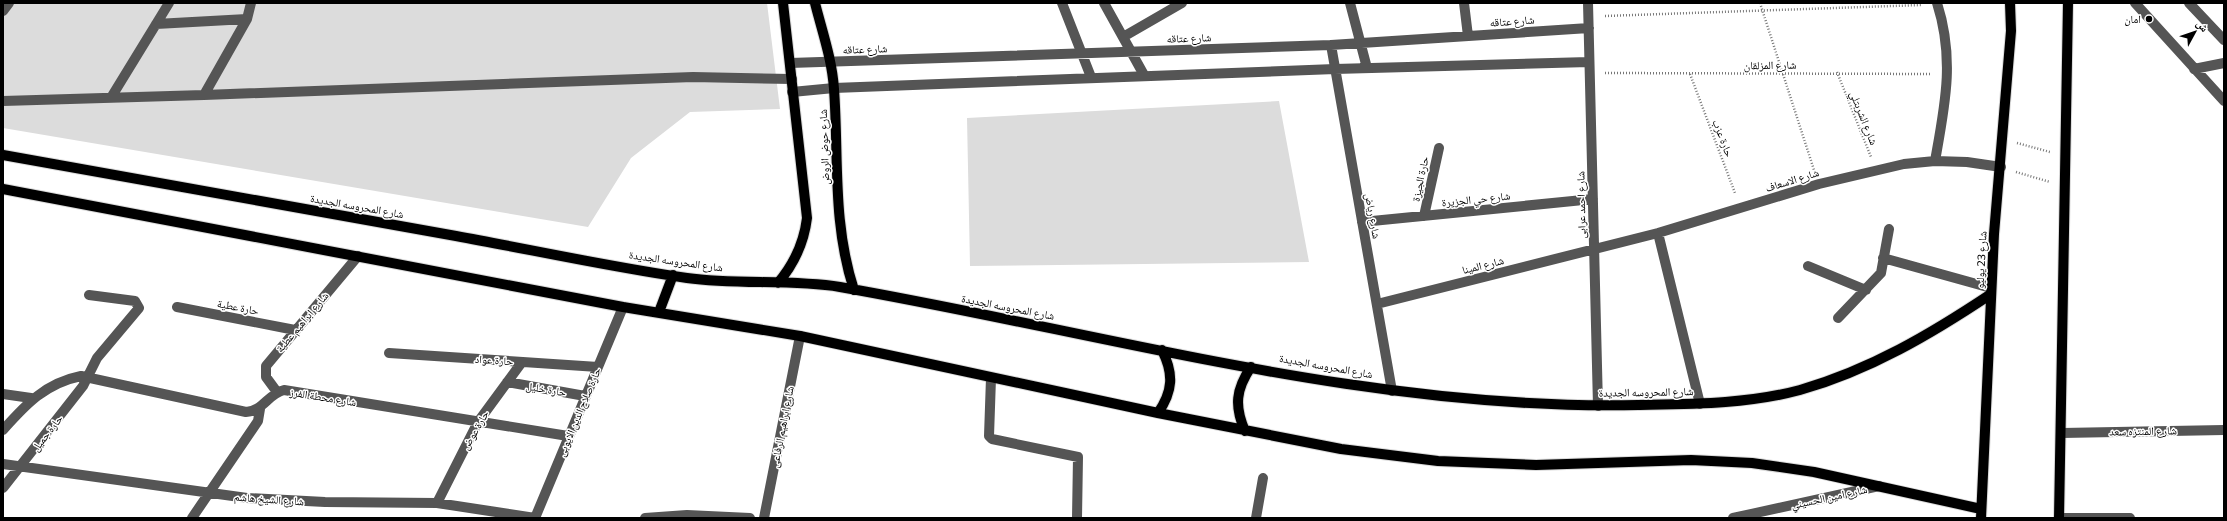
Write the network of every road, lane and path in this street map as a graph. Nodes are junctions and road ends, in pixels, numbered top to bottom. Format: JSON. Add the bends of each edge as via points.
{"nodes":[{"id":1,"x":169,"y":3,"type":"edge"},
{"id":2,"x":251,"y":3,"type":"edge"},
{"id":3,"x":783,"y":3,"type":"edge"},
{"id":4,"x":815,"y":3,"type":"edge"},
{"id":5,"x":1062,"y":3,"type":"edge"},
{"id":6,"x":1105,"y":3,"type":"edge"},
{"id":7,"x":1182,"y":3,"type":"edge"},
{"id":8,"x":1464,"y":3,"type":"edge"},
{"id":9,"x":1588,"y":3,"type":"edge"},
{"id":10,"x":1760,"y":3,"type":"edge"},
{"id":11,"x":2010,"y":3,"type":"edge"},
{"id":12,"x":2068,"y":3,"type":"edge"},
{"id":13,"x":2135,"y":3,"type":"edge"},
{"id":14,"x":2189,"y":3,"type":"edge"},
{"id":15,"x":1349,"y":4,"type":"edge"},
{"id":16,"x":1937,"y":4,"type":"edge"},
{"id":17,"x":1762,"y":11,"type":"junction"},
{"id":18,"x":1589,"y":17,"type":"junction"},
{"id":19,"x":247,"y":19,"type":"junction"},
{"id":20,"x":156,"y":24,"type":"junction"},
{"id":21,"x":1589,"y":28,"type":"junction"},
{"id":22,"x":1468,"y":36,"type":"junction"},
{"id":23,"x":1123,"y":38,"type":"junction"},
{"id":24,"x":2224,"y":40,"type":"edge"},
{"id":25,"x":1360,"y":43,"type":"junction"},
{"id":26,"x":1331,"y":45,"type":"junction"},
{"id":27,"x":1131,"y":52,"type":"junction"},
{"id":28,"x":1082,"y":54,"type":"junction"},
{"id":29,"x":830,"y":62,"type":"junction"},
{"id":30,"x":1589,"y":62,"type":"junction"},
{"id":31,"x":790,"y":63,"type":"junction"},
{"id":32,"x":2224,"y":64,"type":"edge"},
{"id":33,"x":1367,"y":68,"type":"junction"},
{"id":34,"x":1335,"y":69,"type":"junction"},
{"id":35,"x":2194,"y":69,"type":"junction"},
{"id":36,"x":1782,"y":72,"type":"junction"},
{"id":37,"x":1837,"y":72,"type":"junction"},
{"id":38,"x":1590,"y":73,"type":"junction"},
{"id":39,"x":1690,"y":74,"type":"junction"},
{"id":40,"x":1950,"y":74,"type":"junction"},
{"id":41,"x":1144,"y":75,"type":"junction"},
{"id":42,"x":1091,"y":78,"type":"junction"},
{"id":43,"x":792,"y":79,"type":"junction"},
{"id":44,"x":834,"y":88,"type":"junction"},
{"id":45,"x":792,"y":92,"type":"junction"},
{"id":46,"x":204,"y":95,"type":"junction"},
{"id":47,"x":112,"y":96,"type":"junction"},
{"id":48,"x":3,"y":101,"type":"edge"},
{"id":49,"x":2224,"y":101,"type":"edge"},
{"id":50,"x":2002,"y":139,"type":"junction"},
{"id":51,"x":1439,"y":148,"type":"dead end"},
{"id":52,"x":3,"y":156,"type":"edge"},
{"id":53,"x":2066,"y":157,"type":"junction"},
{"id":54,"x":1936,"y":161,"type":"junction"},
{"id":55,"x":2000,"y":167,"type":"junction"},
{"id":56,"x":1876,"y":171,"type":"junction"},
{"id":57,"x":1819,"y":184,"type":"junction"},
{"id":58,"x":2065,"y":187,"type":"junction"},
{"id":59,"x":3,"y":190,"type":"edge"},
{"id":60,"x":1593,"y":199,"type":"junction"},
{"id":61,"x":1741,"y":208,"type":"junction"},
{"id":62,"x":1424,"y":216,"type":"junction"},
{"id":63,"x":1362,"y":222,"type":"junction"},
{"id":64,"x":1888,"y":229,"type":"dead end"},
{"id":65,"x":1658,"y":233,"type":"junction"},
{"id":66,"x":1594,"y":248,"type":"junction"},
{"id":67,"x":358,"y":256,"type":"junction"},
{"id":68,"x":1883,"y":258,"type":"junction"},
{"id":69,"x":1808,"y":266,"type":"dead end"},
{"id":70,"x":673,"y":275,"type":"junction"},
{"id":71,"x":778,"y":283,"type":"junction"},
{"id":72,"x":854,"y":290,"type":"junction"},
{"id":73,"x":1866,"y":290,"type":"junction"},
{"id":74,"x":1991,"y":291,"type":"junction"},
{"id":75,"x":88,"y":295,"type":"dead end"},
{"id":76,"x":1377,"y":304,"type":"junction"},
{"id":77,"x":624,"y":306,"type":"junction"},
{"id":78,"x":177,"y":307,"type":"dead end"},
{"id":79,"x":659,"y":312,"type":"junction"},
{"id":80,"x":1838,"y":318,"type":"dead end"},
{"id":81,"x":295,"y":330,"type":"junction"},
{"id":82,"x":800,"y":336,"type":"junction"},
{"id":83,"x":1162,"y":350,"type":"junction"},
{"id":84,"x":389,"y":353,"type":"dead end"},
{"id":85,"x":522,"y":362,"type":"junction"},
{"id":86,"x":598,"y":367,"type":"junction"},
{"id":87,"x":1251,"y":367,"type":"junction"},
{"id":88,"x":88,"y":377,"type":"junction"},
{"id":89,"x":991,"y":378,"type":"junction"},
{"id":90,"x":507,"y":382,"type":"junction"},
{"id":91,"x":1392,"y":391,"type":"junction"},
{"id":92,"x":277,"y":392,"type":"junction"},
{"id":93,"x":3,"y":394,"type":"edge"},
{"id":94,"x":585,"y":396,"type":"junction"},
{"id":95,"x":31,"y":398,"type":"junction"},
{"id":96,"x":1700,"y":404,"type":"junction"},
{"id":97,"x":1598,"y":406,"type":"junction"},
{"id":98,"x":260,"y":409,"type":"junction"},
{"id":99,"x":1158,"y":414,"type":"junction"},
{"id":100,"x":478,"y":422,"type":"junction"},
{"id":101,"x":3,"y":430,"type":"edge"},
{"id":102,"x":2224,"y":430,"type":"edge"},
{"id":103,"x":1245,"y":431,"type":"junction"},
{"id":104,"x":2062,"y":433,"type":"junction"},
{"id":105,"x":568,"y":436,"type":"junction"},
{"id":106,"x":3,"y":464,"type":"edge"},
{"id":107,"x":21,"y":466,"type":"junction"},
{"id":108,"x":1263,"y":478,"type":"dead end"},
{"id":109,"x":1879,"y":486,"type":"junction"},
{"id":110,"x":3,"y":488,"type":"edge"},
{"id":111,"x":209,"y":494,"type":"junction"},
{"id":112,"x":437,"y":503,"type":"junction"},
{"id":113,"x":1981,"y":513,"type":"edge"},
{"id":114,"x":192,"y":518,"type":"edge"},
{"id":115,"x":535,"y":518,"type":"edge"},
{"id":116,"x":645,"y":518,"type":"edge"},
{"id":117,"x":750,"y":518,"type":"edge"},
{"id":118,"x":764,"y":518,"type":"edge"},
{"id":119,"x":1077,"y":518,"type":"edge"},
{"id":120,"x":1256,"y":518,"type":"edge"},
{"id":121,"x":1738,"y":518,"type":"edge"},
{"id":122,"x":2059,"y":518,"type":"edge"},
{"id":123,"x":2130,"y":518,"type":"edge"}],
"edges":[{"from":1,"to":20,"type":"street"},
{"from":2,"to":19,"type":"street"},
{"from":3,"to":31,"type":"main road","name":"شارع حوض الروض"},
{"from":4,"to":29,"type":"main road","name":"شارع حوض الروض"},
{"from":5,"to":28,"type":"street"},
{"from":6,"to":23,"type":"street"},
{"from":7,"to":23,"type":"street"},
{"from":8,"to":22,"type":"street"},
{"from":9,"to":18,"type":"street","name":"شارع احمد عرابى"},
{"from":10,"to":17,"type":"path"},
{"from":11,"to":50,"type":"main road","name":"شارع 23 يوليو","via":[[2011,31]]},
{"from":12,"to":53,"type":"main road"},
{"from":13,"to":35,"type":"street"},
{"from":14,"to":24,"type":"street"},
{"from":15,"to":25,"type":"street"},
{"from":16,"to":17,"type":"path"},
{"from":16,"to":40,"type":"street","via":[[1948,51]]},
{"from":17,"to":18,"type":"path"},
{"from":17,"to":36,"type":"path"},
{"from":18,"to":21,"type":"street","name":"شارع احمد عرابى"},
{"from":19,"to":20,"type":"street"},
{"from":19,"to":46,"type":"street"},
{"from":20,"to":47,"type":"street"},
{"from":21,"to":22,"type":"street","name":"شارع عتاقه"},
{"from":21,"to":30,"type":"street","name":"شارع احمد عرابى"},
{"from":22,"to":25,"type":"street","name":"شارع عتاقه"},
{"from":23,"to":27,"type":"street"},
{"from":25,"to":26,"type":"street","name":"شارع عتاقه"},
{"from":25,"to":33,"type":"street"},
{"from":26,"to":27,"type":"street","name":"شارع عتاقه"},
{"from":26,"to":34,"type":"street","name":"شارع رياض"},
{"from":27,"to":28,"type":"street","name":"شارع عتاقه"},
{"from":27,"to":41,"type":"street"},
{"from":28,"to":29,"type":"street","name":"شارع عتاقه"},
{"from":28,"to":42,"type":"street"},
{"from":29,"to":31,"type":"street","name":"شارع عتاقه"},
{"from":29,"to":44,"type":"main road","name":"شارع حوض الروض"},
{"from":30,"to":33,"type":"street"},
{"from":30,"to":38,"type":"street","name":"شارع احمد عرابى"},
{"from":31,"to":43,"type":"main road","name":"شارع حوض الروض"},
{"from":32,"to":35,"type":"street"},
{"from":33,"to":34,"type":"street"},
{"from":34,"to":41,"type":"street"},
{"from":34,"to":63,"type":"street","name":"شارع رياض"},
{"from":35,"to":49,"type":"street"},
{"from":36,"to":37,"type":"path","name":"شارع المزلقان"},
{"from":36,"to":39,"type":"path","name":"شارع المزلقان"},
{"from":36,"to":57,"type":"path"},
{"from":37,"to":40,"type":"path","name":"شارع المزلقان"},
{"from":37,"to":56,"type":"path","name":"شارع الشربتلي"},
{"from":38,"to":39,"type":"path","name":"شارع المزلقان"},
{"from":38,"to":60,"type":"street","name":"شارع احمد عرابى"},
{"from":39,"to":61,"type":"path","name":"حارة عزب"},
{"from":40,"to":54,"type":"street"},
{"from":41,"to":42,"type":"street"},
{"from":42,"to":44,"type":"street"},
{"from":43,"to":45,"type":"main road","name":"شارع حوض الروض"},
{"from":43,"to":46,"type":"street","via":[[693,77]]},
{"from":44,"to":45,"type":"street"},
{"from":44,"to":72,"type":"main road","name":"شارع حوض الروض","via":[[839,229],[846,270]]},
{"from":45,"to":71,"type":"main road","name":"شارع حوض الروض","via":[[807,218],[805,233],[791,269]]},
{"from":46,"to":47,"type":"street"},
{"from":47,"to":48,"type":"street"},
{"from":50,"to":53,"type":"path"},
{"from":50,"to":55,"type":"main road","name":"شارع 23 يوليو"},
{"from":51,"to":62,"type":"street","name":"حارة الجيزة"},
{"from":52,"to":70,"type":"main road","name":"شارع المحروسه الجديدة"},
{"from":53,"to":58,"type":"main road"},
{"from":54,"to":55,"type":"street","name":"شارع الاسعاف"},
{"from":54,"to":56,"type":"street","name":"شارع الاسعاف","via":[[1904,164]]},
{"from":55,"to":58,"type":"path"},
{"from":55,"to":74,"type":"main road","name":"شارع 23 يوليو"},
{"from":56,"to":57,"type":"street","name":"شارع الاسعاف"},
{"from":57,"to":61,"type":"street","name":"شارع الاسعاف"},
{"from":58,"to":104,"type":"main road"},
{"from":59,"to":67,"type":"main road"},
{"from":60,"to":62,"type":"street","name":"شارع حي الجزيرة"},
{"from":60,"to":66,"type":"street","name":"شارع احمد عرابى"},
{"from":61,"to":65,"type":"street","name":"شارع الاسعاف"},
{"from":62,"to":63,"type":"street","name":"شارع حي الجزيرة"},
{"from":63,"to":76,"type":"street","name":"شارع رياض"},
{"from":64,"to":68,"type":"street"},
{"from":65,"to":66,"type":"street","name":"شارع الاسعاف"},
{"from":65,"to":96,"type":"street"},
{"from":66,"to":76,"type":"street","name":"شارع المينا"},
{"from":66,"to":97,"type":"street","name":"شارع احمد عرابى"},
{"from":67,"to":77,"type":"main road"},
{"from":67,"to":81,"type":"street","name":"شارع ابراهيم عطية"},
{"from":68,"to":73,"type":"street","via":[[1877,279]]},
{"from":68,"to":74,"type":"street"},
{"from":69,"to":73,"type":"street"},
{"from":70,"to":71,"type":"main road","name":"شارع المحروسه الجديدة","via":[[723,282]]},
{"from":70,"to":79,"type":"main road"},
{"from":71,"to":72,"type":"main road","name":"شارع المحروسه الجديدة","via":[[811,283]]},
{"from":72,"to":83,"type":"main road","name":"شارع المحروسه الجديدة"},
{"from":73,"to":80,"type":"street"},
{"from":74,"to":96,"type":"main road","name":"شارع المحروسه الجديدة","via":[[1938,328],[1852,373],[1796,391]]},
{"from":74,"to":113,"type":"main road","name":"شارع 23 يوليو"},
{"from":75,"to":88,"type":"street","name":"حارة جميل","via":[[135,301],[140,308],[97,358]]},
{"from":76,"to":91,"type":"street","name":"شارع رياض"},
{"from":77,"to":79,"type":"main road"},
{"from":77,"to":86,"type":"street","name":"حارة صلاح الدين الايوبى"},
{"from":78,"to":81,"type":"street","name":"حارة عطية"},
{"from":79,"to":82,"type":"main road"},
{"from":81,"to":92,"type":"street","name":"شارع ابراهيم عطية","via":[[266,366],[266,377]]},
{"from":82,"to":89,"type":"main road"},
{"from":82,"to":118,"type":"street","name":"شارع ابراهيم الرفاعى"},
{"from":83,"to":87,"type":"main road","name":"شارع المحروسه الجديدة"},
{"from":83,"to":99,"type":"main road","via":[[1170,366],[1173,382],[1168,399]]},
{"from":84,"to":85,"type":"street","name":"حارة عواد"},
{"from":85,"to":86,"type":"street","name":"حارة عواد"},
{"from":85,"to":90,"type":"street","name":"حارة عوض"},
{"from":86,"to":94,"type":"street","name":"حارة صلاح الدين الايوبى"},
{"from":87,"to":91,"type":"main road","name":"شارع المحروسه الجديدة"},
{"from":87,"to":103,"type":"main road","via":[[1241,381],[1236,397],[1237,415]]},
{"from":88,"to":95,"type":"street","via":[[60,381]]},
{"from":88,"to":98,"type":"street","via":[[246,412]]},
{"from":88,"to":107,"type":"street","name":"حارة جميل"},
{"from":89,"to":99,"type":"main road"},
{"from":89,"to":119,"type":"street","via":[[989,436],[992,439],[1078,457]]},
{"from":90,"to":94,"type":"street","name":"حارة خليل"},
{"from":90,"to":100,"type":"street","name":"حارة عوض"},
{"from":91,"to":97,"type":"main road","name":"شارع المحروسه الجديدة","via":[[1489,401]]},
{"from":92,"to":98,"type":"street","name":"شارع محطة الفرز"},
{"from":92,"to":100,"type":"street","name":"شارع محطة الفرز","via":[[284,390]]},
{"from":93,"to":95,"type":"street"},
{"from":94,"to":105,"type":"street","name":"حارة صلاح الدين الايوبى"},
{"from":95,"to":101,"type":"street"},
{"from":96,"to":97,"type":"main road","name":"شارع المحروسه الجديدة"},
{"from":98,"to":111,"type":"street","via":[[258,421]]},
{"from":99,"to":103,"type":"main road"},
{"from":100,"to":105,"type":"street","name":"شارع محطة الفرز"},
{"from":100,"to":112,"type":"street","name":"حارة عوض"},
{"from":102,"to":104,"type":"street","name":"شارع المنتزه سعد"},
{"from":103,"to":109,"type":"main road","via":[[1340,449],[1438,461],[1536,465],[1691,460],[1752,463],[1814,472]]},
{"from":104,"to":122,"type":"main road"},
{"from":105,"to":115,"type":"street","name":"حارة صلاح الدين الايوبى"},
{"from":106,"to":107,"type":"street","name":"شارع الشيخ هاشم"},
{"from":107,"to":110,"type":"street","name":"حارة جميل"},
{"from":107,"to":111,"type":"street","name":"شارع الشيخ هاشم"},
{"from":108,"to":120,"type":"street"},
{"from":109,"to":113,"type":"main road"},
{"from":109,"to":121,"type":"street","name":"شارع امين الحسيني"},
{"from":111,"to":112,"type":"street","name":"شارع الشيخ هاشم","via":[[285,501]]},
{"from":111,"to":114,"type":"street"},
{"from":112,"to":115,"type":"street","name":"شارع الشيخ هاشم"},
{"from":116,"to":117,"type":"street","via":[[687,515]]},
{"from":122,"to":123,"type":"street"}]}
